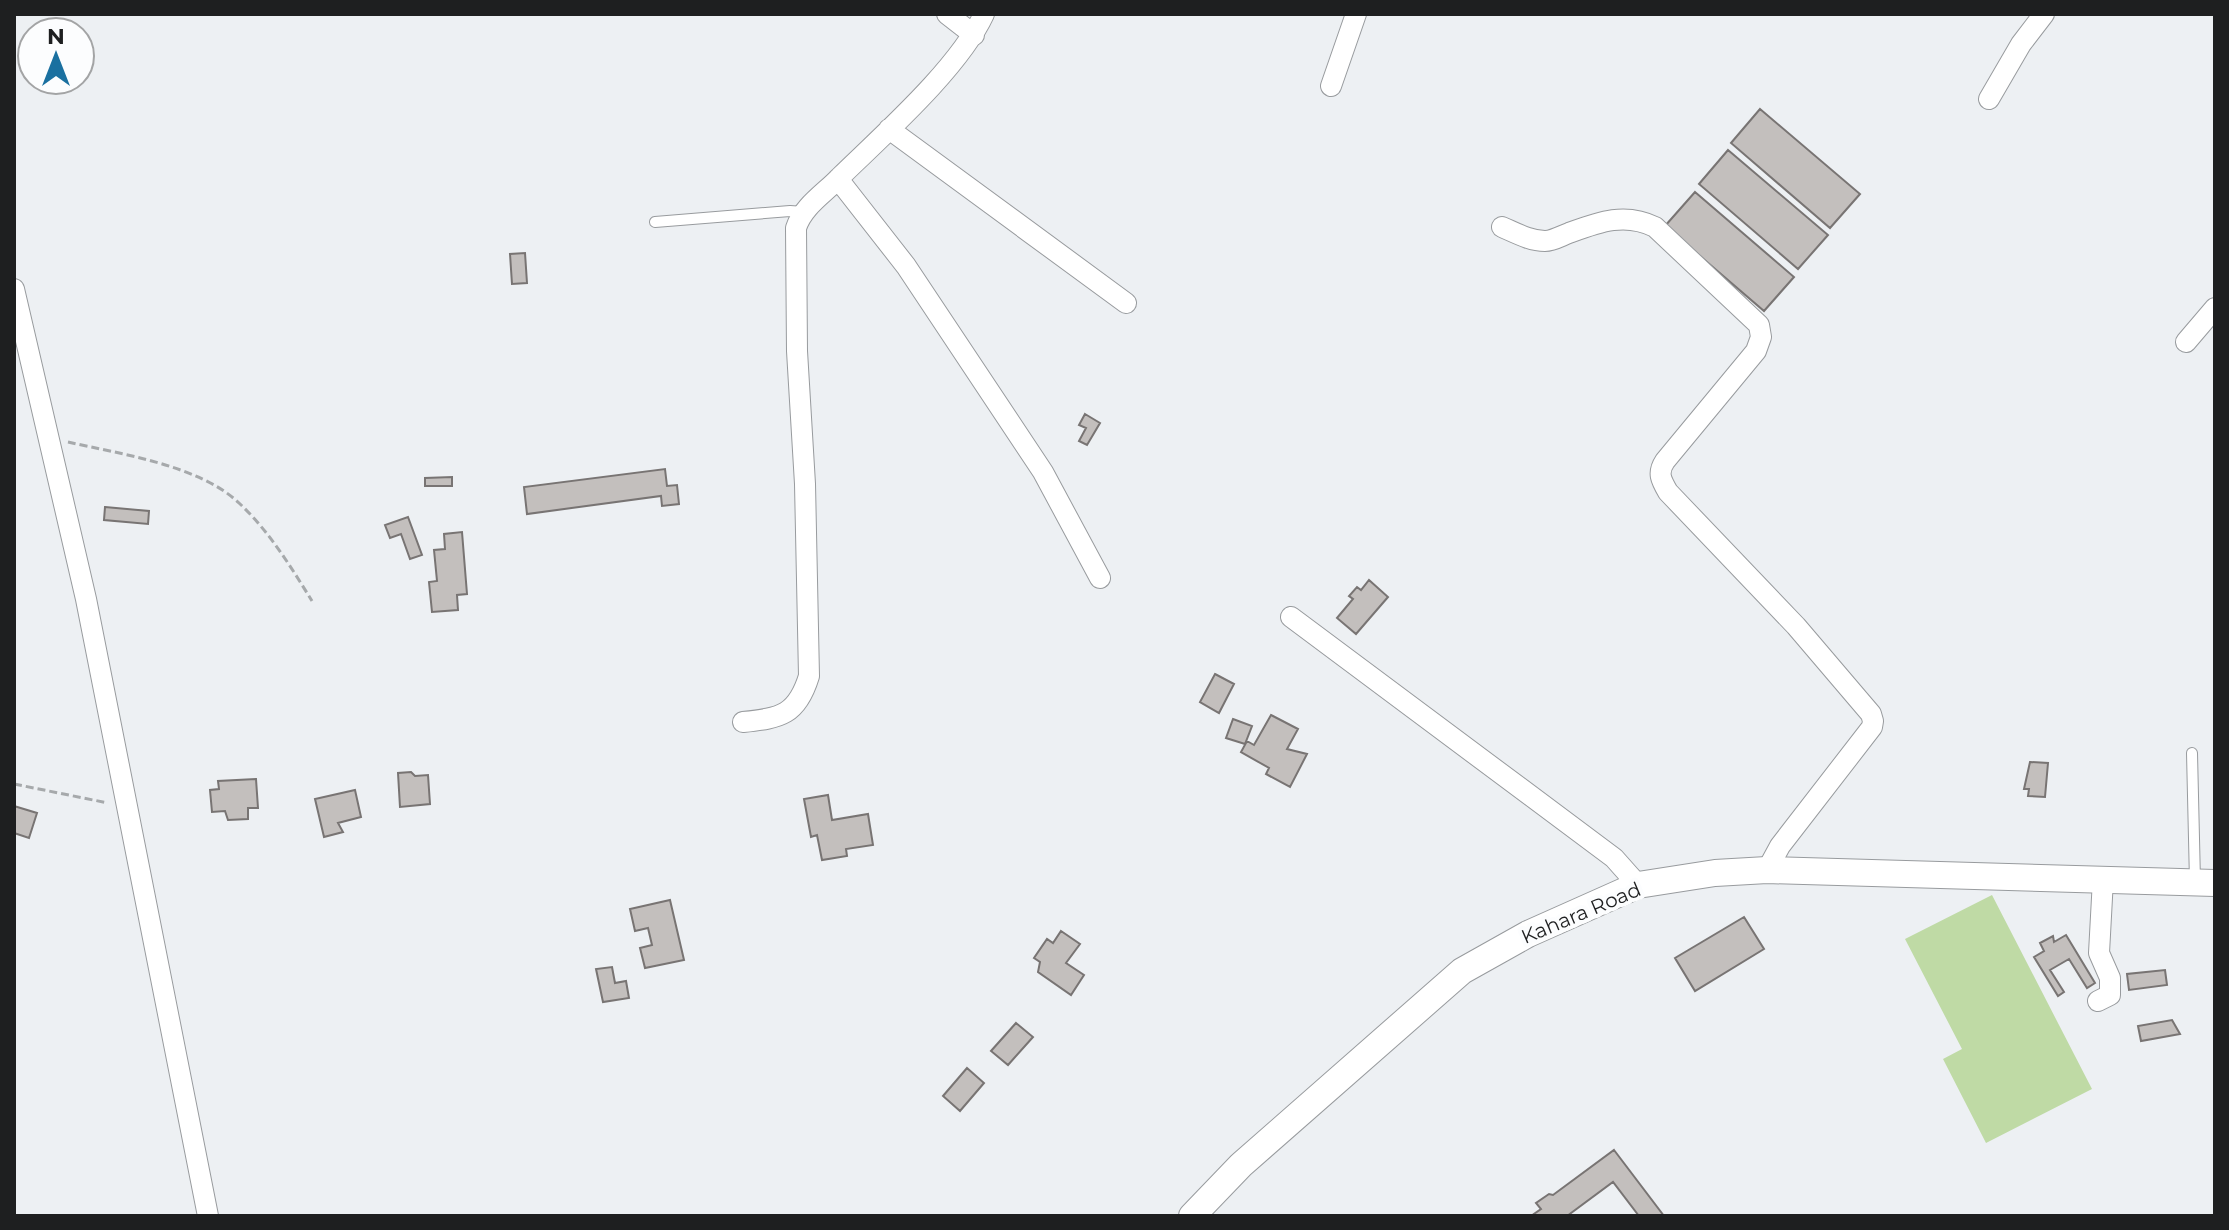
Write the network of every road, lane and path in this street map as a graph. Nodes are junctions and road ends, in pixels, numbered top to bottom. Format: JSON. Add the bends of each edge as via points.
{"nodes":[{"id":1,"x":947,"y":14,"type":"edge"},
{"id":2,"x":984,"y":14,"type":"edge"},
{"id":3,"x":1356,"y":14,"type":"edge"},
{"id":4,"x":2044,"y":14,"type":"edge"},
{"id":5,"x":974,"y":35,"type":"junction"},
{"id":6,"x":1331,"y":86,"type":"dead end"},
{"id":7,"x":1989,"y":99,"type":"dead end"},
{"id":8,"x":889,"y":129,"type":"junction"},
{"id":9,"x":838,"y":179,"type":"junction"},
{"id":10,"x":804,"y":212,"type":"junction"},
{"id":11,"x":655,"y":222,"type":"dead end"},
{"id":12,"x":1502,"y":227,"type":"dead end"},
{"id":13,"x":14,"y":289,"type":"edge"},
{"id":14,"x":1126,"y":303,"type":"dead end"},
{"id":15,"x":2215,"y":308,"type":"edge"},
{"id":16,"x":2186,"y":342,"type":"dead end"},
{"id":17,"x":48,"y":437,"type":"junction"},
{"id":18,"x":1100,"y":578,"type":"dead end"},
{"id":19,"x":312,"y":601,"type":"dead end"},
{"id":20,"x":1291,"y":617,"type":"dead end"},
{"id":21,"x":743,"y":722,"type":"dead end"},
{"id":22,"x":2192,"y":753,"type":"dead end"},
{"id":23,"x":14,"y":784,"type":"edge"},
{"id":24,"x":127,"y":807,"type":"junction"},
{"id":25,"x":1767,"y":870,"type":"junction"},
{"id":26,"x":2103,"y":879,"type":"junction"},
{"id":27,"x":2205,"y":882,"type":"edge"},
{"id":28,"x":1638,"y":885,"type":"junction"},
{"id":29,"x":2098,"y":1001,"type":"dead end"},
{"id":30,"x":208,"y":1216,"type":"edge"},
{"id":31,"x":1192,"y":1216,"type":"edge"}],
"edges":[{"from":1,"to":5,"type":"street"},
{"from":2,"to":5,"type":"street"},
{"from":3,"to":6,"type":"street"},
{"from":4,"to":7,"type":"street"},
{"from":5,"to":8,"type":"street"},
{"from":8,"to":9,"type":"street"},
{"from":8,"to":14,"type":"street"},
{"from":9,"to":10,"type":"street"},
{"from":9,"to":18,"type":"street","via":[[906,266],[1043,472]]},
{"from":10,"to":11,"type":"lane"},
{"from":10,"to":21,"type":"street","via":[[794,236],[809,676],[791,711]]},
{"from":12,"to":25,"type":"street","via":[[1545,241],[1607,219],[1643,221],[1759,325],[1756,351],[1665,461],[1661,480],[1796,626],[1873,721]]},
{"from":13,"to":17,"type":"street"},
{"from":15,"to":16,"type":"street"},
{"from":17,"to":19,"type":"path","via":[[197,475],[238,501],[280,551]]},
{"from":17,"to":24,"type":"street"},
{"from":20,"to":28,"type":"street","via":[[1614,858]]},
{"from":22,"to":27,"type":"lane"},
{"from":23,"to":24,"type":"path"},
{"from":24,"to":30,"type":"street"},
{"from":25,"to":26,"type":"street","name":"Kahara Road"},
{"from":25,"to":28,"type":"street","name":"Kahara Road"},
{"from":26,"to":27,"type":"street","name":"Kahara Road"},
{"from":26,"to":29,"type":"street","via":[[2099,953],[2111,988],[2110,995]]},
{"from":28,"to":31,"type":"street","name":"Kahara Road","via":[[1528,934],[1462,971],[1241,1165]]}]}
